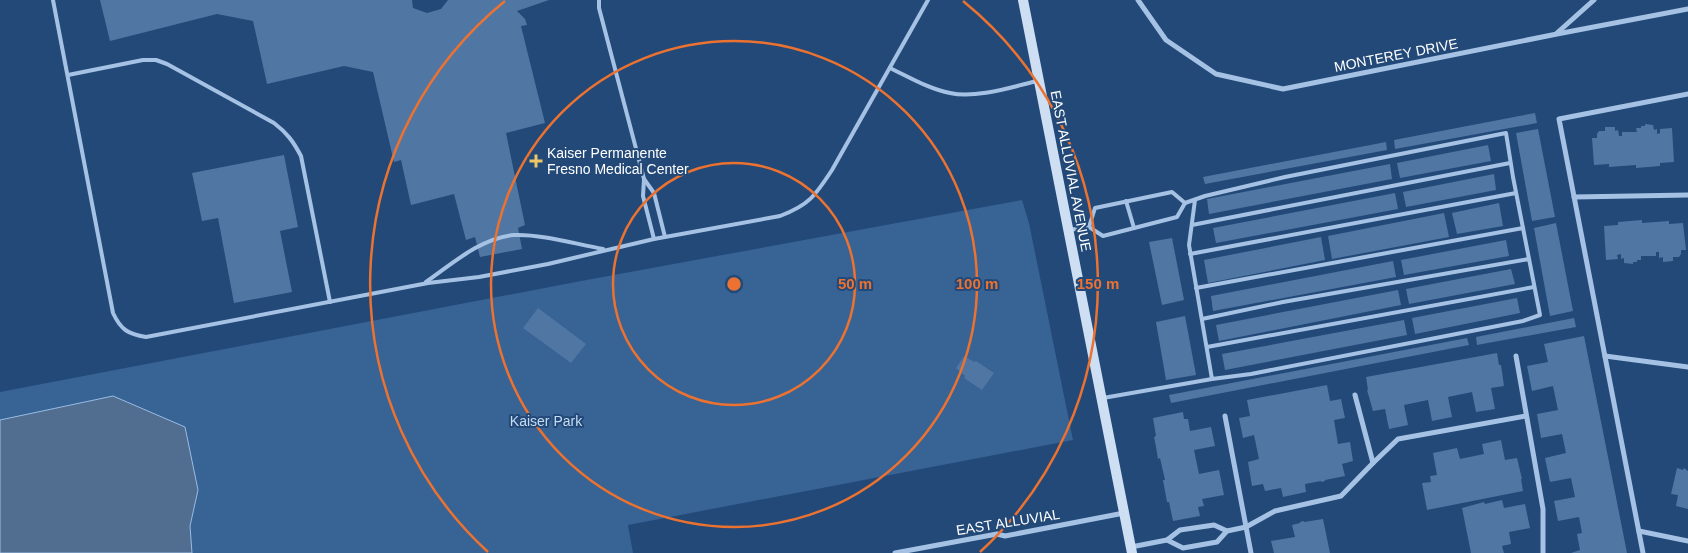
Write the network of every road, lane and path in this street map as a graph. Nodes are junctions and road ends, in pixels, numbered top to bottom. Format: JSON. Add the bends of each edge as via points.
{"nodes":[{"id":1,"x":53,"y":0,"type":"edge"},
{"id":2,"x":599,"y":0,"type":"edge"},
{"id":3,"x":928,"y":0,"type":"edge"},
{"id":4,"x":1023,"y":0,"type":"edge"},
{"id":5,"x":1138,"y":0,"type":"edge"},
{"id":6,"x":1594,"y":0,"type":"edge"},
{"id":7,"x":1688,"y":9,"type":"edge"},
{"id":8,"x":1557,"y":34,"type":"junction"},
{"id":9,"x":890,"y":68,"type":"junction"},
{"id":10,"x":68,"y":75,"type":"junction"},
{"id":11,"x":1039,"y":80,"type":"junction"},
{"id":12,"x":1688,"y":94,"type":"edge"},
{"id":13,"x":1510,"y":163,"type":"junction"},
{"id":14,"x":644,"y":179,"type":"junction"},
{"id":15,"x":1516,"y":193,"type":"junction"},
{"id":16,"x":1688,"y":195,"type":"edge"},
{"id":17,"x":1574,"y":197,"type":"junction"},
{"id":18,"x":1195,"y":200,"type":"junction"},
{"id":19,"x":1126,"y":201,"type":"junction"},
{"id":20,"x":1185,"y":203,"type":"junction"},
{"id":21,"x":1192,"y":225,"type":"junction"},
{"id":22,"x":1089,"y":227,"type":"junction"},
{"id":23,"x":1134,"y":228,"type":"junction"},
{"id":24,"x":1523,"y":228,"type":"junction"},
{"id":25,"x":1068,"y":230,"type":"junction"},
{"id":26,"x":666,"y":236,"type":"junction"},
{"id":27,"x":654,"y":239,"type":"junction"},
{"id":28,"x":605,"y":249,"type":"junction"},
{"id":29,"x":1190,"y":254,"type":"junction"},
{"id":30,"x":1529,"y":259,"type":"junction"},
{"id":31,"x":424,"y":284,"type":"junction"},
{"id":32,"x":1534,"y":287,"type":"junction"},
{"id":33,"x":1196,"y":288,"type":"junction"},
{"id":34,"x":330,"y":302,"type":"junction"},
{"id":35,"x":1202,"y":319,"type":"junction"},
{"id":36,"x":1207,"y":347,"type":"junction"},
{"id":37,"x":1516,"y":356,"type":"dead end"},
{"id":38,"x":1605,"y":356,"type":"junction"},
{"id":39,"x":1688,"y":367,"type":"edge"},
{"id":40,"x":1212,"y":379,"type":"junction"},
{"id":41,"x":1355,"y":395,"type":"dead end"},
{"id":42,"x":1101,"y":398,"type":"junction"},
{"id":43,"x":1225,"y":416,"type":"dead end"},
{"id":44,"x":1526,"y":416,"type":"junction"},
{"id":45,"x":1373,"y":463,"type":"junction"},
{"id":46,"x":1124,"y":514,"type":"junction"},
{"id":47,"x":1246,"y":527,"type":"junction"},
{"id":48,"x":1228,"y":531,"type":"junction"},
{"id":49,"x":1639,"y":531,"type":"junction"},
{"id":50,"x":1168,"y":540,"type":"junction"},
{"id":51,"x":1688,"y":541,"type":"edge"},
{"id":52,"x":1131,"y":550,"type":"edge"},
{"id":53,"x":1181,"y":550,"type":"edge"},
{"id":54,"x":895,"y":553,"type":"edge"},
{"id":55,"x":1252,"y":553,"type":"edge"},
{"id":56,"x":1543,"y":553,"type":"edge"},
{"id":57,"x":1643,"y":553,"type":"edge"}],
"edges":[{"from":1,"to":10,"type":"lane"},
{"from":2,"to":14,"type":"lane"},
{"from":3,"to":9,"type":"lane"},
{"from":4,"to":11,"type":"main road","name":"EAST ALLUVIAL AVENUE"},
{"from":5,"to":8,"type":"street","name":"MONTEREY DRIVE","via":[[1166,40],[1216,74],[1283,89]]},
{"from":6,"to":8,"type":"street"},
{"from":7,"to":8,"type":"street","name":"MONTEREY DRIVE"},
{"from":9,"to":11,"type":"lane","via":[[952,94],[972,94]]},
{"from":9,"to":26,"type":"lane","via":[[832,170],[805,205],[780,216]]},
{"from":10,"to":34,"type":"lane","via":[[156,60],[274,122],[291,138],[301,156]]},
{"from":10,"to":34,"type":"lane","via":[[113,314],[122,328],[133,335],[146,337]]},
{"from":11,"to":25,"type":"main road","name":"EAST ALLUVIAL AVENUE"},
{"from":12,"to":17,"type":"street","via":[[1558,118]]},
{"from":13,"to":15,"type":"lane"},
{"from":13,"to":18,"type":"lane","via":[[1506,133],[1242,186]]},
{"from":13,"to":21,"type":"lane"},
{"from":14,"to":26,"type":"lane","via":[[654,193]]},
{"from":14,"to":27,"type":"lane","via":[[643,196]]},
{"from":15,"to":24,"type":"lane"},
{"from":15,"to":29,"type":"lane"},
{"from":16,"to":17,"type":"street"},
{"from":17,"to":38,"type":"street"},
{"from":18,"to":20,"type":"lane"},
{"from":18,"to":21,"type":"lane"},
{"from":19,"to":20,"type":"lane","via":[[1172,192]]},
{"from":19,"to":22,"type":"lane","via":[[1094,208]]},
{"from":19,"to":23,"type":"lane"},
{"from":20,"to":23,"type":"lane","via":[[1177,217]]},
{"from":21,"to":29,"type":"lane"},
{"from":22,"to":23,"type":"lane","via":[[1104,236]]},
{"from":22,"to":25,"type":"lane"},
{"from":24,"to":30,"type":"lane"},
{"from":24,"to":33,"type":"lane"},
{"from":25,"to":42,"type":"main road","name":"EAST ALLUVIAL AVENUE"},
{"from":26,"to":27,"type":"lane"},
{"from":27,"to":28,"type":"lane"},
{"from":28,"to":31,"type":"lane","via":[[487,276]]},
{"from":28,"to":31,"type":"lane","via":[[515,235],[485,243]]},
{"from":29,"to":33,"type":"lane"},
{"from":30,"to":32,"type":"lane"},
{"from":30,"to":35,"type":"lane"},
{"from":31,"to":34,"type":"lane"},
{"from":32,"to":36,"type":"lane"},
{"from":32,"to":40,"type":"lane","via":[[1540,315],[1523,320]]},
{"from":33,"to":35,"type":"lane"},
{"from":35,"to":36,"type":"lane"},
{"from":36,"to":40,"type":"lane"},
{"from":37,"to":44,"type":"street"},
{"from":38,"to":39,"type":"street"},
{"from":38,"to":49,"type":"street"},
{"from":40,"to":42,"type":"lane"},
{"from":41,"to":45,"type":"street"},
{"from":42,"to":46,"type":"main road","name":"EAST ALLUVIAL AVENUE"},
{"from":43,"to":47,"type":"street"},
{"from":44,"to":45,"type":"street","via":[[1398,439]]},
{"from":44,"to":56,"type":"street","via":[[1543,509]]},
{"from":45,"to":47,"type":"street","via":[[1342,496],[1275,511]]},
{"from":46,"to":52,"type":"main road","name":"EAST ALLUVIAL AVENUE"},
{"from":46,"to":54,"type":"street","name":"EAST ALLUVIAL"},
{"from":47,"to":48,"type":"street"},
{"from":47,"to":55,"type":"street"},
{"from":48,"to":50,"type":"street","via":[[1214,524],[1180,530]]},
{"from":48,"to":53,"type":"street","via":[[1217,542]]},
{"from":49,"to":51,"type":"street"},
{"from":49,"to":57,"type":"street"},
{"from":50,"to":52,"type":"street"},
{"from":50,"to":53,"type":"street"}]}
